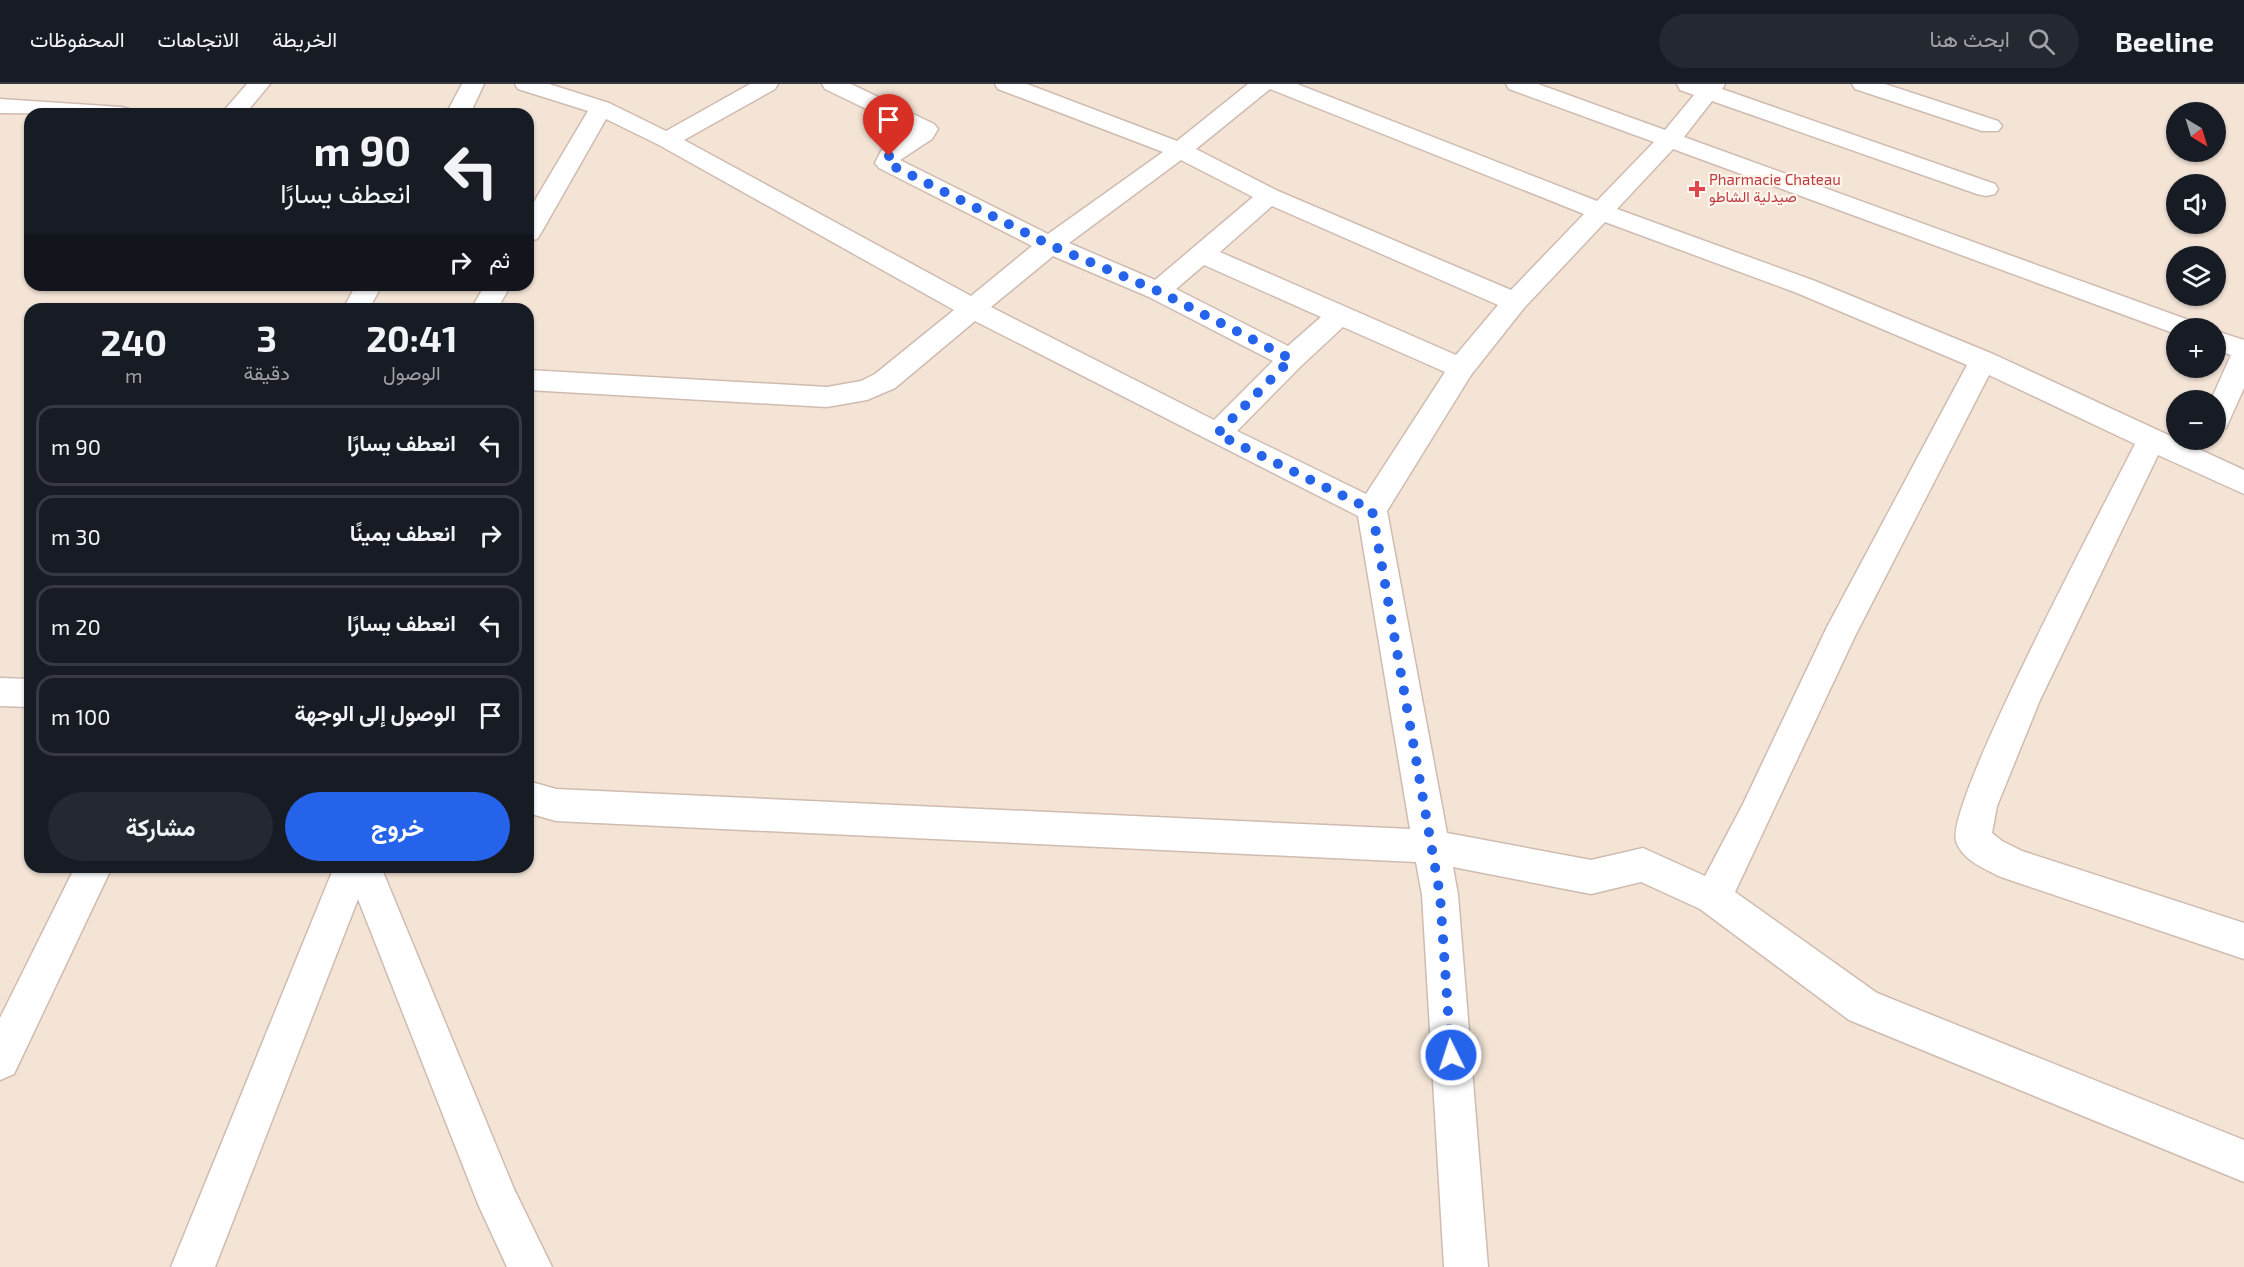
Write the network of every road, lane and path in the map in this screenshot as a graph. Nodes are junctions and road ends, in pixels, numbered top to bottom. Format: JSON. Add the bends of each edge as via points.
{"nodes":[{"id":1,"x":259,"y":84,"type":"edge"},
{"id":2,"x":474,"y":84,"type":"edge"},
{"id":3,"x":526,"y":84,"type":"edge"},
{"id":4,"x":767,"y":84,"type":"edge"},
{"id":5,"x":833,"y":84,"type":"edge"},
{"id":6,"x":1006,"y":84,"type":"edge"},
{"id":7,"x":1262,"y":84,"type":"edge"},
{"id":8,"x":1277,"y":84,"type":"edge"},
{"id":9,"x":1517,"y":84,"type":"edge"},
{"id":10,"x":1863,"y":84,"type":"edge"},
{"id":11,"x":1703,"y":87,"type":"edge"},
{"id":12,"x":58,"y":92,"type":"dead end"},
{"id":13,"x":0,"y":106,"type":"edge"},
{"id":14,"x":41,"y":108,"type":"joint"},
{"id":15,"x":238,"y":108,"type":"edge"},
{"id":16,"x":461,"y":108,"type":"edge"},
{"id":17,"x":601,"y":108,"type":"junction"},
{"id":18,"x":1990,"y":126,"type":"dead end"},
{"id":19,"x":668,"y":140,"type":"junction"},
{"id":20,"x":1670,"y":140,"type":"junction"},
{"id":21,"x":1180,"y":150,"type":"junction"},
{"id":22,"x":1986,"y":189,"type":"dead end"},
{"id":23,"x":1269,"y":196,"type":"junction"},
{"id":24,"x":1600,"y":212,"type":"junction"},
{"id":25,"x":534,"y":223,"type":"edge"},
{"id":26,"x":1050,"y":245,"type":"junction"},
{"id":27,"x":1200,"y":253,"type":"junction"},
{"id":28,"x":1158,"y":291,"type":"junction"},
{"id":29,"x":1515,"y":302,"type":"junction"},
{"id":30,"x":973,"y":309,"type":"junction"},
{"id":31,"x":1340,"y":315,"type":"junction"},
{"id":32,"x":2166,"y":321,"type":"edge"},
{"id":33,"x":2226,"y":343,"type":"edge"},
{"id":34,"x":2244,"y":350,"type":"edge"},
{"id":35,"x":2244,"y":356,"type":"edge"},
{"id":36,"x":1291,"y":359,"type":"junction"},
{"id":37,"x":1983,"y":361,"type":"junction"},
{"id":38,"x":1461,"y":368,"type":"junction"},
{"id":39,"x":534,"y":380,"type":"edge"},
{"id":40,"x":2226,"y":398,"type":"edge"},
{"id":41,"x":1217,"y":434,"type":"junction"},
{"id":42,"x":2152,"y":438,"type":"junction"},
{"id":43,"x":2166,"y":441,"type":"edge"},
{"id":44,"x":2203,"y":450,"type":"edge"},
{"id":45,"x":2244,"y":483,"type":"edge"},
{"id":46,"x":1372,"y":510,"type":"junction"},
{"id":47,"x":0,"y":692,"type":"edge"},
{"id":48,"x":24,"y":693,"type":"edge"},
{"id":49,"x":534,"y":799,"type":"edge"},
{"id":50,"x":1431,"y":846,"type":"junction"},
{"id":51,"x":91,"y":873,"type":"edge"},
{"id":52,"x":350,"y":873,"type":"edge"},
{"id":53,"x":365,"y":873,"type":"edge"},
{"id":54,"x":1713,"y":897,"type":"junction"},
{"id":55,"x":2244,"y":941,"type":"edge"},
{"id":56,"x":0,"y":1060,"type":"edge"},
{"id":57,"x":2244,"y":1161,"type":"edge"},
{"id":58,"x":193,"y":1267,"type":"edge"},
{"id":59,"x":530,"y":1267,"type":"edge"},
{"id":60,"x":1467,"y":1267,"type":"edge"}],
"edges":[{"from":1,"to":15,"type":"street"},
{"from":2,"to":16,"type":"street"},
{"from":3,"to":17,"type":"street"},
{"from":4,"to":19,"type":"street"},
{"from":5,"to":26,"type":"street","via":[[926,129],[889,156],[887,163]]},
{"from":6,"to":21,"type":"street"},
{"from":7,"to":21,"type":"street"},
{"from":8,"to":24,"type":"street"},
{"from":9,"to":20,"type":"street"},
{"from":10,"to":18,"type":"street"},
{"from":11,"to":20,"type":"street"},
{"from":11,"to":22,"type":"street"},
{"from":12,"to":14,"type":"street"},
{"from":13,"to":14,"type":"street"},
{"from":17,"to":19,"type":"street"},
{"from":17,"to":25,"type":"street"},
{"from":19,"to":30,"type":"street"},
{"from":20,"to":24,"type":"street"},
{"from":20,"to":32,"type":"street"},
{"from":21,"to":23,"type":"street"},
{"from":21,"to":26,"type":"street"},
{"from":23,"to":27,"type":"street"},
{"from":23,"to":29,"type":"street"},
{"from":24,"to":29,"type":"street"},
{"from":24,"to":37,"type":"street","via":[[1806,287]]},
{"from":26,"to":28,"type":"street"},
{"from":26,"to":30,"type":"street"},
{"from":27,"to":28,"type":"street"},
{"from":27,"to":31,"type":"street"},
{"from":28,"to":36,"type":"street"},
{"from":29,"to":38,"type":"street"},
{"from":30,"to":39,"type":"street","via":[[885,381],[849,394],[827,397]]},
{"from":30,"to":41,"type":"street"},
{"from":31,"to":36,"type":"street"},
{"from":31,"to":38,"type":"street"},
{"from":33,"to":34,"type":"street"},
{"from":35,"to":40,"type":"street"},
{"from":36,"to":41,"type":"street"},
{"from":37,"to":42,"type":"street"},
{"from":37,"to":54,"type":"street","via":[[1854,604],[1744,843]]},
{"from":38,"to":46,"type":"street"},
{"from":41,"to":46,"type":"street"},
{"from":42,"to":43,"type":"street"},
{"from":42,"to":55,"type":"street","via":[[2023,700],[1979,806],[1973,839],[1989,853],[2014,865]]},
{"from":44,"to":45,"type":"street"},
{"from":46,"to":50,"type":"street"},
{"from":47,"to":48,"type":"street"},
{"from":49,"to":50,"type":"street","via":[[556,805]]},
{"from":50,"to":54,"type":"street","via":[[1590,877],[1643,865]]},
{"from":50,"to":60,"type":"street","via":[[1440,895]]},
{"from":51,"to":56,"type":"street"},
{"from":52,"to":58,"type":"street"},
{"from":53,"to":59,"type":"street","via":[[499,1204]]},
{"from":54,"to":57,"type":"street","via":[[1863,1007]]}]}
